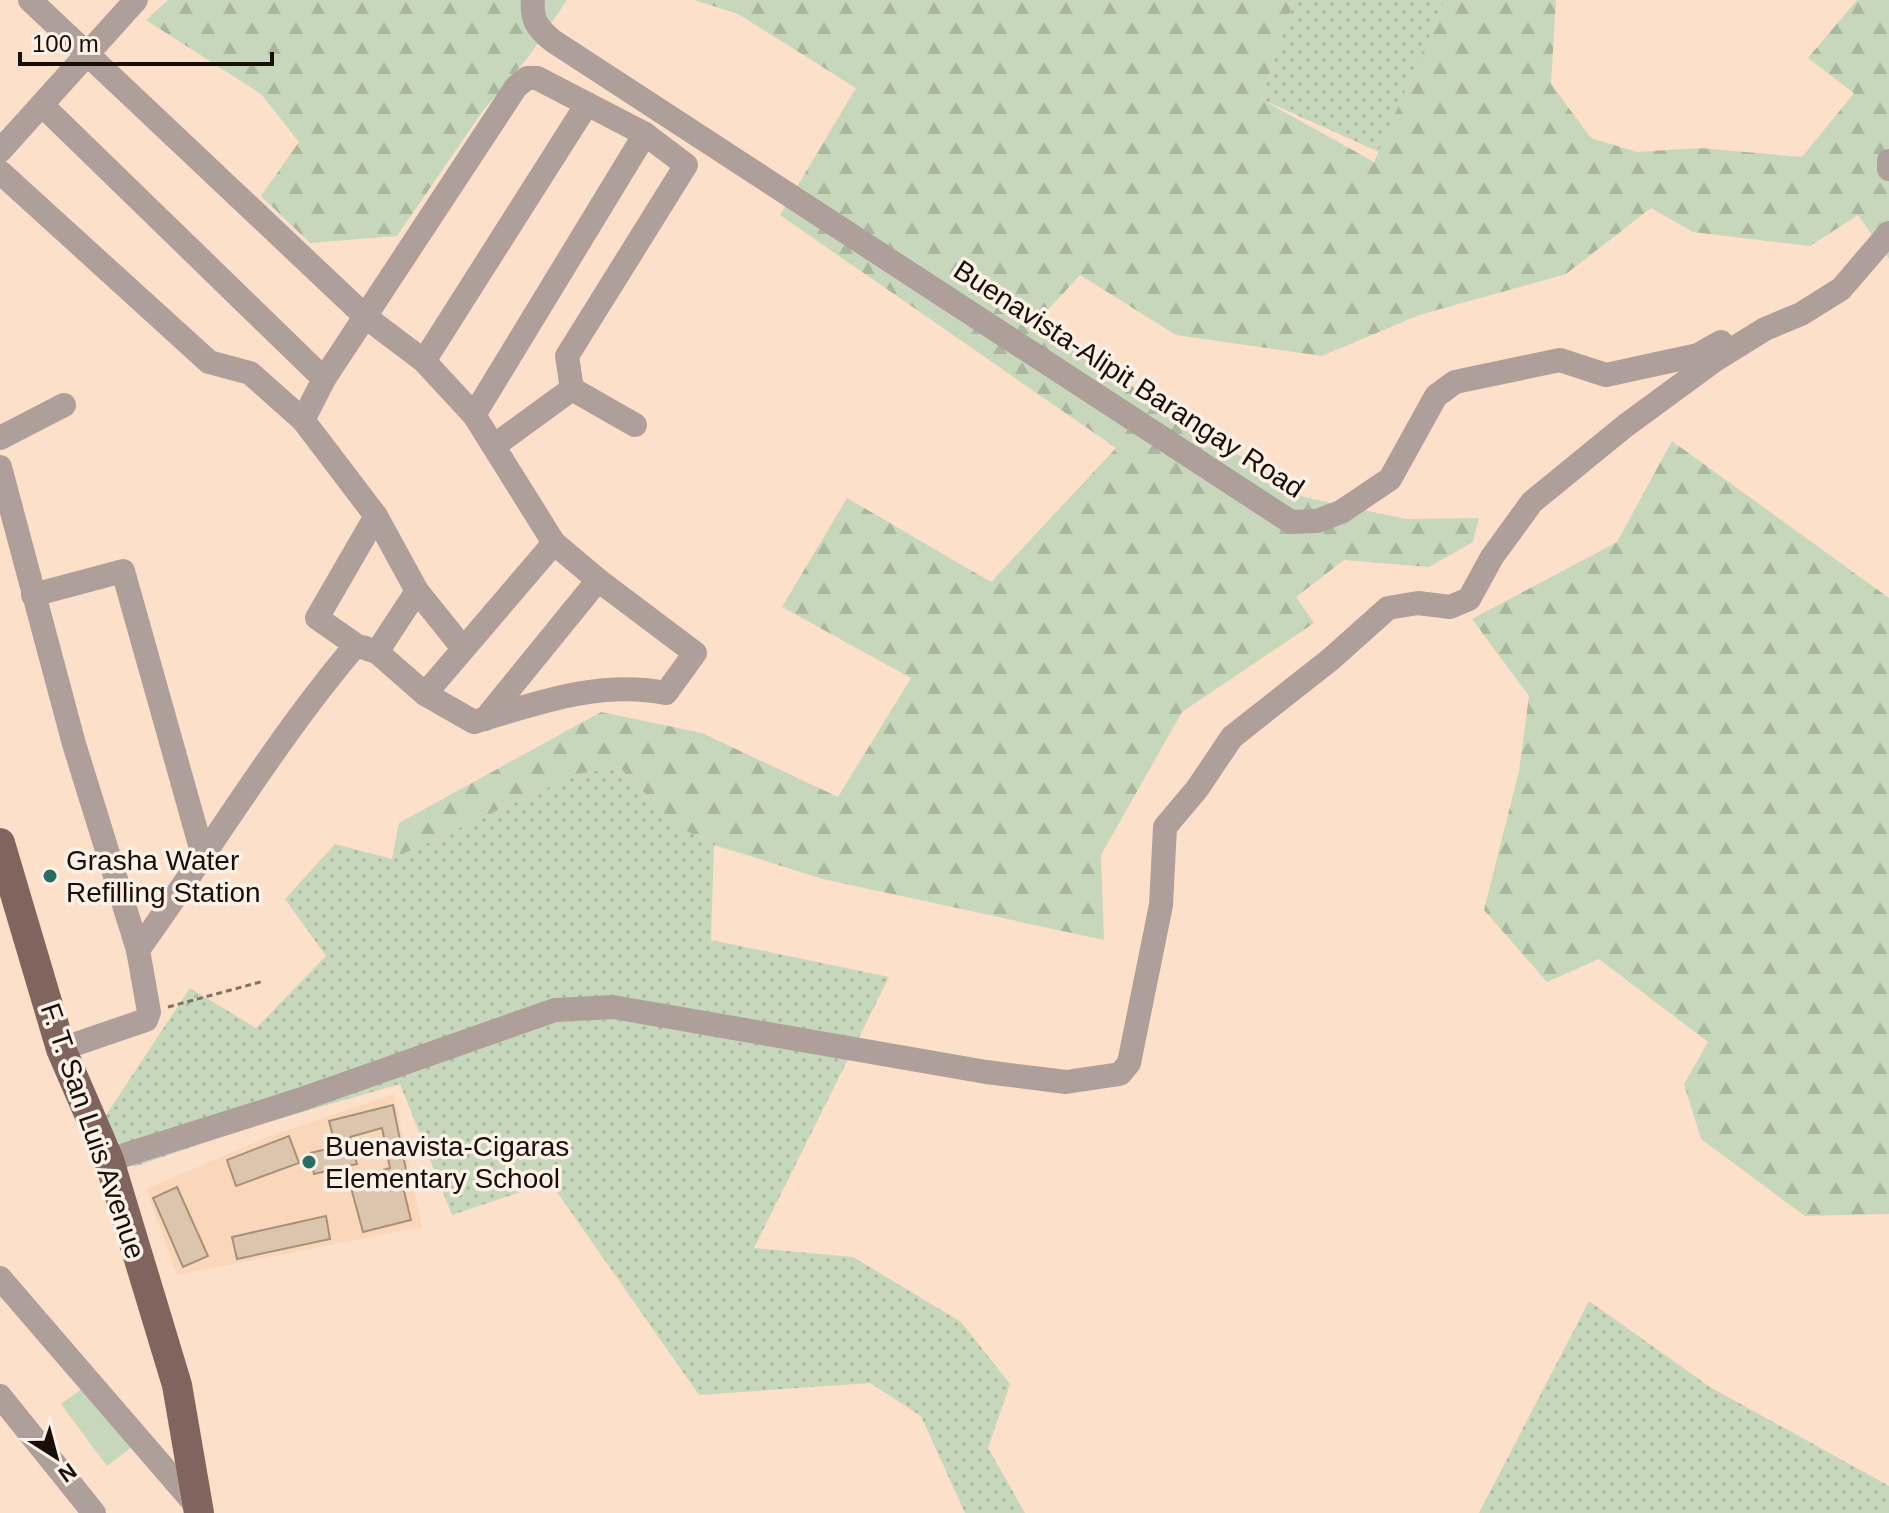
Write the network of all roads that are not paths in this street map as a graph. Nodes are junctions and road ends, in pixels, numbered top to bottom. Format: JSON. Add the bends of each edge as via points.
{"nodes":[{"id":1,"x":30,"y":0,"type":"edge"},
{"id":2,"x":136,"y":0,"type":"edge"},
{"id":3,"x":533,"y":0,"type":"edge"},
{"id":4,"x":86,"y":54,"type":"junction"},
{"id":5,"x":587,"y":104,"type":"junction"},
{"id":6,"x":43,"y":106,"type":"junction"},
{"id":7,"x":645,"y":134,"type":"junction"},
{"id":8,"x":0,"y":151,"type":"edge"},
{"id":9,"x":1889,"y":162,"type":"edge"},
{"id":10,"x":1889,"y":169,"type":"edge"},
{"id":11,"x":0,"y":172,"type":"edge"},
{"id":12,"x":1889,"y":233,"type":"edge"},
{"id":13,"x":367,"y":318,"type":"junction"},
{"id":14,"x":1765,"y":329,"type":"junction"},
{"id":15,"x":424,"y":361,"type":"junction"},
{"id":16,"x":324,"y":379,"type":"junction"},
{"id":17,"x":572,"y":389,"type":"junction"},
{"id":18,"x":64,"y":405,"type":"dead end"},
{"id":19,"x":474,"y":415,"type":"junction"},
{"id":20,"x":303,"y":420,"type":"junction"},
{"id":21,"x":635,"y":425,"type":"dead end"},
{"id":22,"x":0,"y":438,"type":"edge"},
{"id":23,"x":495,"y":445,"type":"junction"},
{"id":24,"x":0,"y":467,"type":"edge"},
{"id":25,"x":376,"y":516,"type":"junction"},
{"id":26,"x":554,"y":543,"type":"junction"},
{"id":27,"x":598,"y":580,"type":"junction"},
{"id":28,"x":417,"y":591,"type":"junction"},
{"id":29,"x":33,"y":595,"type":"junction"},
{"id":30,"x":462,"y":647,"type":"junction"},
{"id":31,"x":366,"y":649,"type":"junction"},
{"id":32,"x":425,"y":694,"type":"junction"},
{"id":33,"x":485,"y":719,"type":"junction"},
{"id":34,"x":0,"y":843,"type":"edge"},
{"id":35,"x":204,"y":859,"type":"junction"},
{"id":36,"x":138,"y":950,"type":"junction"},
{"id":37,"x":61,"y":1049,"type":"junction"},
{"id":38,"x":109,"y":1160,"type":"junction"},
{"id":39,"x":0,"y":1278,"type":"edge"},
{"id":40,"x":0,"y":1396,"type":"edge"},
{"id":41,"x":200,"y":1512,"type":"edge"},
{"id":42,"x":94,"y":1513,"type":"edge"}],
"edges":[{"from":1,"to":4,"type":"street"},
{"from":2,"to":4,"type":"street"},
{"from":3,"to":14,"type":"street","name":"Buenavista-Alipit Barangay Road","via":[[538,30],[553,41],[1291,522],[1317,521],[1341,512],[1390,479],[1436,396],[1455,382],[1560,360],[1606,375],[1646,369]]},
{"from":4,"to":6,"type":"street"},
{"from":4,"to":13,"type":"street"},
{"from":5,"to":7,"type":"street"},
{"from":5,"to":13,"type":"street","via":[[537,78],[516,87]]},
{"from":5,"to":15,"type":"street"},
{"from":6,"to":8,"type":"street"},
{"from":6,"to":16,"type":"street"},
{"from":7,"to":17,"type":"street","via":[[686,165],[567,356]]},
{"from":7,"to":19,"type":"street"},
{"from":9,"to":10,"type":"street"},
{"from":11,"to":20,"type":"street","via":[[209,362],[250,373]]},
{"from":12,"to":14,"type":"street","via":[[1841,289]]},
{"from":13,"to":15,"type":"street"},
{"from":13,"to":16,"type":"street"},
{"from":14,"to":38,"type":"street","via":[[1625,426],[1532,502],[1469,599],[1450,607],[1418,603],[1388,608],[1232,737],[1165,827],[1161,905],[1129,1063],[1120,1074],[1066,1082],[627,1008],[555,1010]]},
{"from":15,"to":19,"type":"street"},
{"from":16,"to":20,"type":"street"},
{"from":17,"to":21,"type":"street"},
{"from":17,"to":23,"type":"street"},
{"from":18,"to":22,"type":"street"},
{"from":19,"to":23,"type":"street"},
{"from":20,"to":25,"type":"street"},
{"from":23,"to":26,"type":"street"},
{"from":24,"to":29,"type":"street"},
{"from":25,"to":28,"type":"street"},
{"from":25,"to":31,"type":"street","via":[[317,618]]},
{"from":26,"to":27,"type":"street"},
{"from":26,"to":30,"type":"street"},
{"from":27,"to":33,"type":"street"},
{"from":27,"to":33,"type":"street","via":[[695,653],[666,693],[634,687],[579,691]]},
{"from":28,"to":30,"type":"street"},
{"from":28,"to":31,"type":"street"},
{"from":29,"to":35,"type":"street","via":[[123,571]]},
{"from":29,"to":36,"type":"street"},
{"from":30,"to":32,"type":"street"},
{"from":31,"to":32,"type":"street"},
{"from":31,"to":35,"type":"street","via":[[309,700]]},
{"from":32,"to":33,"type":"street","via":[[474,722]]},
{"from":34,"to":37,"type":"main road","name":"F. T. San Luis Avenue"},
{"from":35,"to":36,"type":"street"},
{"from":36,"to":37,"type":"street","via":[[146,1020]]},
{"from":37,"to":38,"type":"main road","name":"F. T. San Luis Avenue"},
{"from":38,"to":41,"type":"main road","name":"F. T. San Luis Avenue","via":[[177,1385]]},
{"from":39,"to":41,"type":"street"},
{"from":40,"to":42,"type":"street"}]}
